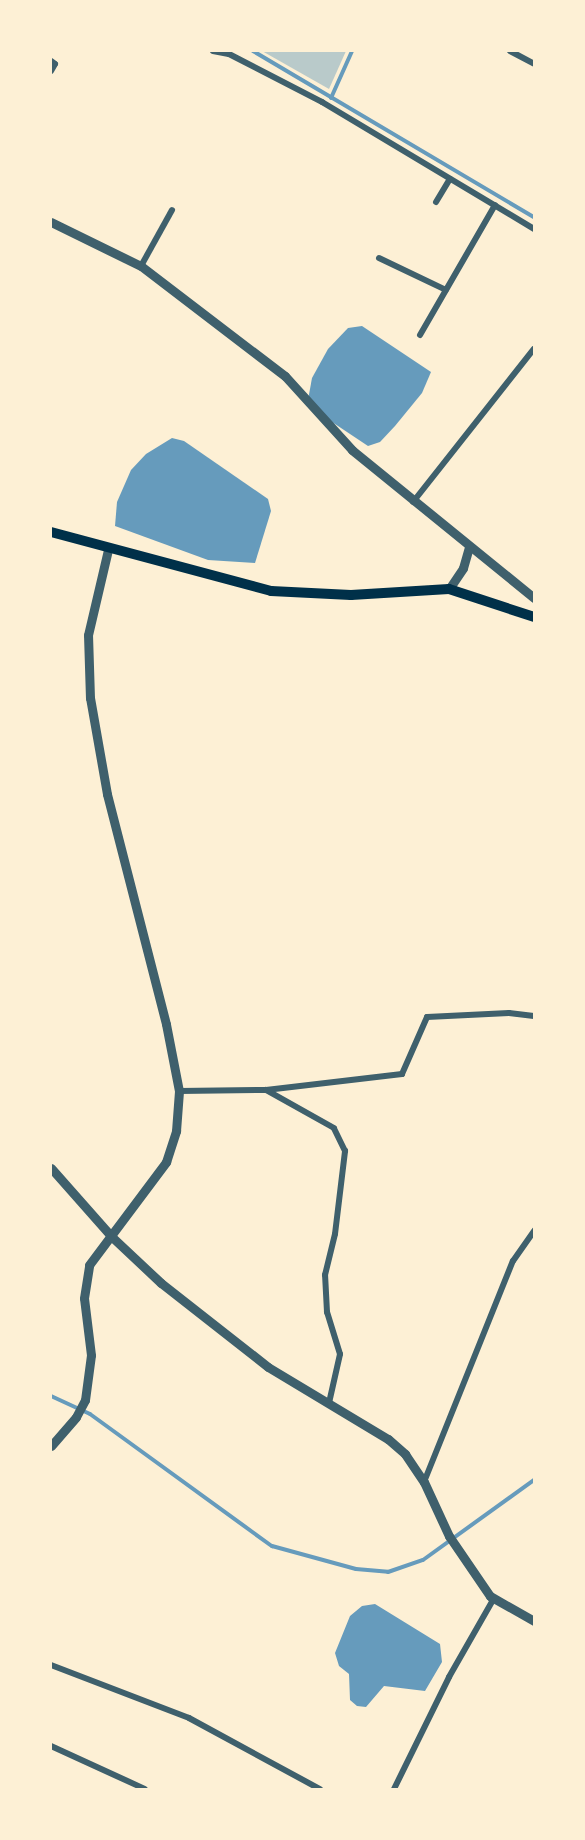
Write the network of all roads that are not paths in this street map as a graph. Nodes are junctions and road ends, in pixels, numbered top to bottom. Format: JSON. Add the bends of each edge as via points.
{"nodes":[{"id":1,"x":213,"y":51,"type":"edge"},
{"id":2,"x":510,"y":51,"type":"edge"},
{"id":3,"x":51,"y":61,"type":"edge"},
{"id":4,"x":534,"y":64,"type":"edge"},
{"id":5,"x":51,"y":71,"type":"edge"},
{"id":6,"x":450,"y":178,"type":"junction"},
{"id":7,"x":436,"y":202,"type":"dead end"},
{"id":8,"x":495,"y":205,"type":"junction"},
{"id":9,"x":172,"y":210,"type":"dead end"},
{"id":10,"x":51,"y":222,"type":"edge"},
{"id":11,"x":534,"y":229,"type":"edge"},
{"id":12,"x":380,"y":258,"type":"dead end"},
{"id":13,"x":141,"y":266,"type":"junction"},
{"id":14,"x":446,"y":290,"type":"junction"},
{"id":15,"x":420,"y":335,"type":"dead end"},
{"id":16,"x":534,"y":348,"type":"edge"},
{"id":17,"x":412,"y":502,"type":"junction"},
{"id":18,"x":51,"y":532,"type":"edge"},
{"id":19,"x":470,"y":547,"type":"junction"},
{"id":20,"x":108,"y":550,"type":"junction"},
{"id":21,"x":449,"y":589,"type":"junction"},
{"id":22,"x":534,"y":598,"type":"edge"},
{"id":23,"x":534,"y":617,"type":"edge"},
{"id":24,"x":534,"y":1016,"type":"edge"},
{"id":25,"x":266,"y":1090,"type":"junction"},
{"id":26,"x":179,"y":1091,"type":"junction"},
{"id":27,"x":51,"y":1168,"type":"edge"},
{"id":28,"x":534,"y":1231,"type":"edge"},
{"id":29,"x":112,"y":1237,"type":"junction"},
{"id":30,"x":329,"y":1403,"type":"junction"},
{"id":31,"x":51,"y":1446,"type":"edge"},
{"id":32,"x":424,"y":1482,"type":"junction"},
{"id":33,"x":494,"y":1598,"type":"junction"},
{"id":34,"x":534,"y":1621,"type":"edge"},
{"id":35,"x":51,"y":1665,"type":"edge"},
{"id":36,"x":51,"y":1746,"type":"edge"},
{"id":37,"x":145,"y":1789,"type":"edge"},
{"id":38,"x":320,"y":1789,"type":"edge"},
{"id":39,"x":394,"y":1789,"type":"edge"}],
"edges":[{"from":1,"to":6,"type":"street","via":[[229,54],[322,102]]},
{"from":2,"to":4,"type":"street"},
{"from":3,"to":5,"type":"street","via":[[55,64]]},
{"from":6,"to":7,"type":"street"},
{"from":6,"to":8,"type":"street"},
{"from":8,"to":11,"type":"street"},
{"from":8,"to":14,"type":"street"},
{"from":9,"to":13,"type":"street"},
{"from":10,"to":13,"type":"street"},
{"from":12,"to":14,"type":"street"},
{"from":13,"to":17,"type":"street","via":[[285,376],[352,450]]},
{"from":14,"to":15,"type":"street"},
{"from":16,"to":17,"type":"street"},
{"from":17,"to":19,"type":"street"},
{"from":18,"to":20,"type":"main road"},
{"from":19,"to":21,"type":"street","via":[[463,568]]},
{"from":19,"to":22,"type":"street"},
{"from":20,"to":21,"type":"main road","via":[[271,591],[351,595]]},
{"from":20,"to":26,"type":"street","via":[[88,635],[90,698],[107,794],[166,1024]]},
{"from":21,"to":23,"type":"main road"},
{"from":24,"to":25,"type":"street","via":[[509,1013],[427,1017],[402,1074]]},
{"from":25,"to":26,"type":"street"},
{"from":25,"to":30,"type":"street","via":[[334,1128],[345,1150],[335,1234],[325,1275],[327,1312],[340,1354]]},
{"from":26,"to":29,"type":"street","via":[[176,1131],[166,1162]]},
{"from":27,"to":29,"type":"street"},
{"from":28,"to":32,"type":"street","via":[[513,1261]]},
{"from":29,"to":30,"type":"street","via":[[161,1283],[268,1367]]},
{"from":29,"to":31,"type":"street","via":[[89,1265],[86,1280],[90,1355],[85,1400],[76,1418]]},
{"from":30,"to":32,"type":"street","via":[[388,1439],[405,1454]]},
{"from":32,"to":33,"type":"street","via":[[449,1536]]},
{"from":33,"to":34,"type":"street"},
{"from":33,"to":39,"type":"street","via":[[449,1677]]},
{"from":35,"to":38,"type":"street","via":[[189,1718]]},
{"from":36,"to":37,"type":"street"}]}
